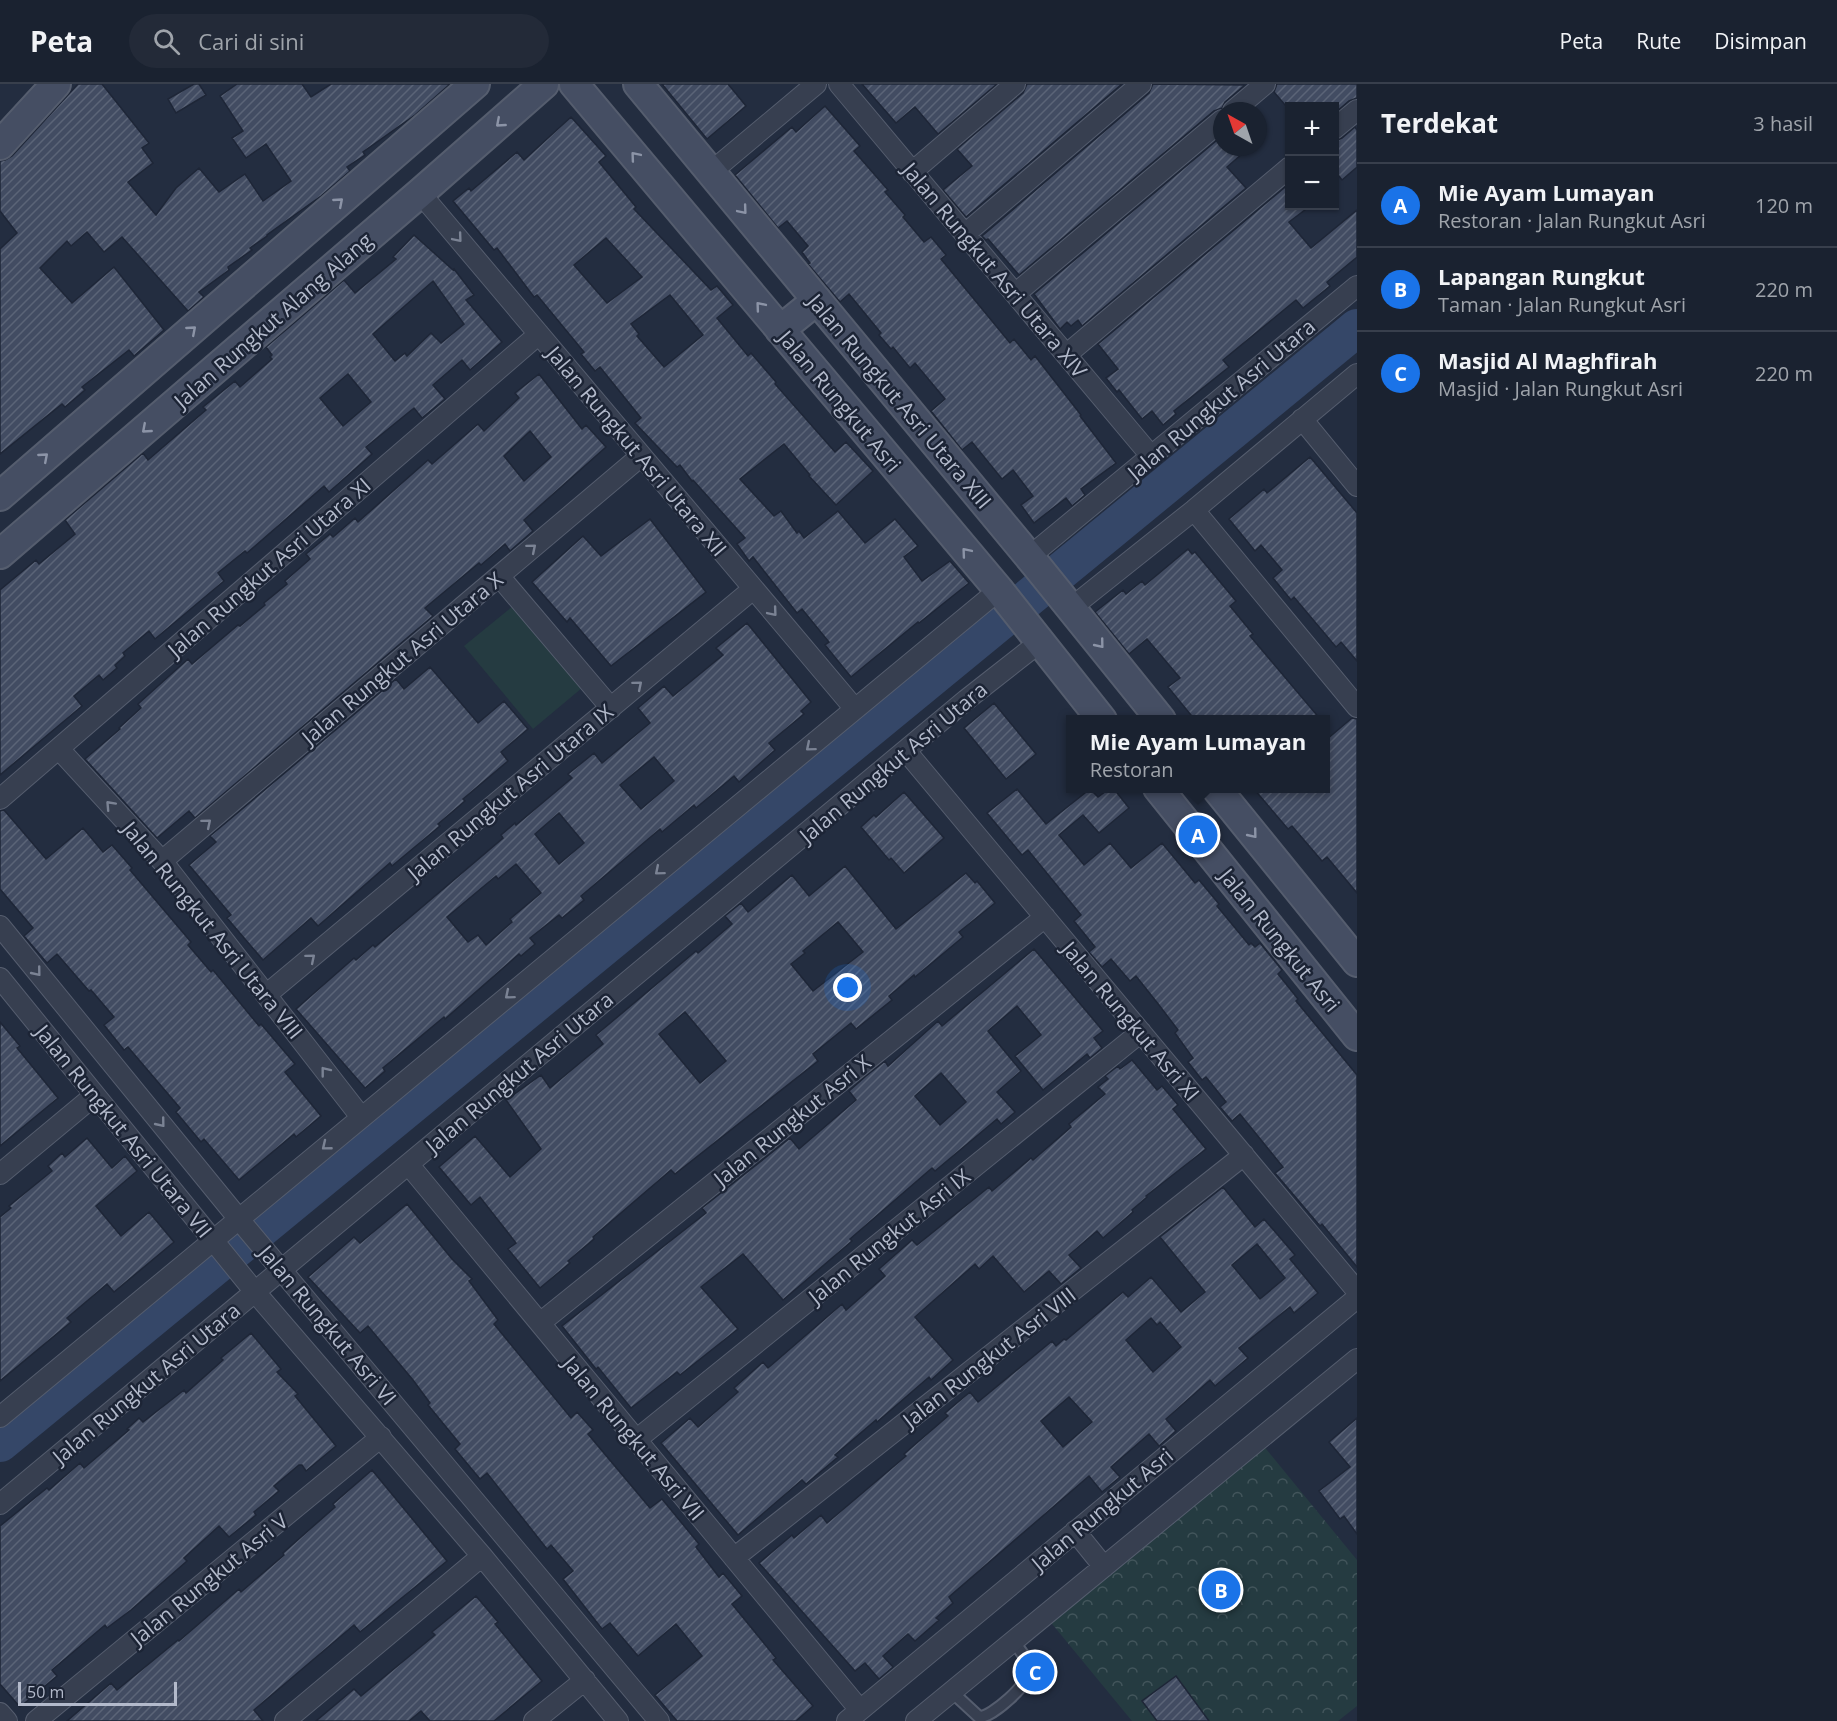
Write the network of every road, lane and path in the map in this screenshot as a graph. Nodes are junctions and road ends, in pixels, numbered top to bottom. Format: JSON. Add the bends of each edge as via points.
{"nodes":[{"id":1,"x":475,"y":84,"type":"edge"},
{"id":2,"x":544,"y":84,"type":"edge"},
{"id":3,"x":574,"y":84,"type":"edge"},
{"id":4,"x":638,"y":84,"type":"edge"},
{"id":5,"x":816,"y":84,"type":"edge"},
{"id":6,"x":839,"y":84,"type":"edge"},
{"id":7,"x":1015,"y":84,"type":"edge"},
{"id":8,"x":1141,"y":84,"type":"edge"},
{"id":9,"x":1265,"y":84,"type":"edge"},
{"id":10,"x":53,"y":85,"type":"edge"},
{"id":11,"x":1244,"y":102,"type":"edge"},
{"id":12,"x":1357,"y":110,"type":"edge"},
{"id":13,"x":1339,"y":126,"type":"edge"},
{"id":14,"x":1213,"y":128,"type":"edge"},
{"id":15,"x":0,"y":145,"type":"edge"},
{"id":16,"x":912,"y":171,"type":"junction"},
{"id":17,"x":1285,"y":171,"type":"edge"},
{"id":18,"x":711,"y":172,"type":"junction"},
{"id":19,"x":420,"y":193,"type":"junction"},
{"id":20,"x":965,"y":234,"type":"junction"},
{"id":21,"x":1357,"y":286,"type":"edge"},
{"id":22,"x":1015,"y":294,"type":"junction"},
{"id":23,"x":817,"y":300,"type":"junction"},
{"id":24,"x":780,"y":330,"type":"junction"},
{"id":25,"x":538,"y":334,"type":"junction"},
{"id":26,"x":1066,"y":355,"type":"junction"},
{"id":27,"x":1357,"y":374,"type":"edge"},
{"id":28,"x":1302,"y":419,"type":"junction"},
{"id":29,"x":641,"y":456,"type":"junction"},
{"id":30,"x":1151,"y":456,"type":"junction"},
{"id":31,"x":1357,"y":486,"type":"edge"},
{"id":32,"x":0,"y":496,"type":"edge"},
{"id":33,"x":1194,"y":510,"type":"junction"},
{"id":34,"x":0,"y":554,"type":"edge"},
{"id":35,"x":1032,"y":561,"type":"junction"},
{"id":36,"x":499,"y":576,"type":"junction"},
{"id":37,"x":753,"y":589,"type":"junction"},
{"id":38,"x":1001,"y":593,"type":"junction"},
{"id":39,"x":1067,"y":603,"type":"junction"},
{"id":40,"x":1035,"y":636,"type":"junction"},
{"id":41,"x":1357,"y":707,"type":"edge"},
{"id":42,"x":611,"y":708,"type":"junction"},
{"id":43,"x":855,"y":709,"type":"junction"},
{"id":44,"x":1098,"y":715,"type":"edge"},
{"id":45,"x":1157,"y":715,"type":"edge"},
{"id":46,"x":58,"y":749,"type":"junction"},
{"id":47,"x":906,"y":751,"type":"junction"},
{"id":48,"x":1161,"y":793,"type":"edge"},
{"id":49,"x":1219,"y":793,"type":"edge"},
{"id":50,"x":0,"y":799,"type":"edge"},
{"id":51,"x":162,"y":861,"type":"junction"},
{"id":52,"x":1298,"y":889,"type":"junction"},
{"id":53,"x":1045,"y":917,"type":"junction"},
{"id":54,"x":1262,"y":918,"type":"junction"},
{"id":55,"x":0,"y":926,"type":"edge"},
{"id":56,"x":1357,"y":962,"type":"edge"},
{"id":57,"x":0,"y":978,"type":"edge"},
{"id":58,"x":266,"y":995,"type":"junction"},
{"id":59,"x":1141,"y":1032,"type":"junction"},
{"id":60,"x":1357,"y":1036,"type":"edge"},
{"id":61,"x":95,"y":1095,"type":"junction"},
{"id":62,"x":361,"y":1117,"type":"junction"},
{"id":63,"x":1244,"y":1155,"type":"junction"},
{"id":64,"x":409,"y":1165,"type":"junction"},
{"id":65,"x":0,"y":1174,"type":"edge"},
{"id":66,"x":243,"y":1223,"type":"junction"},
{"id":67,"x":217,"y":1245,"type":"junction"},
{"id":68,"x":279,"y":1266,"type":"junction"},
{"id":69,"x":251,"y":1288,"type":"junction"},
{"id":70,"x":1357,"y":1292,"type":"edge"},
{"id":71,"x":1357,"y":1298,"type":"edge"},
{"id":72,"x":540,"y":1323,"type":"junction"},
{"id":73,"x":1357,"y":1359,"type":"edge"},
{"id":74,"x":0,"y":1417,"type":"edge"},
{"id":75,"x":381,"y":1437,"type":"junction"},
{"id":76,"x":636,"y":1440,"type":"junction"},
{"id":77,"x":0,"y":1504,"type":"edge"},
{"id":78,"x":1075,"y":1531,"type":"junction"},
{"id":79,"x":482,"y":1556,"type":"junction"},
{"id":80,"x":734,"y":1558,"type":"junction"},
{"id":81,"x":1104,"y":1566,"type":"junction"},
{"id":82,"x":1013,"y":1641,"type":"junction"},
{"id":83,"x":585,"y":1680,"type":"junction"},
{"id":84,"x":952,"y":1692,"type":"junction"},
{"id":85,"x":0,"y":1713,"type":"edge"},
{"id":86,"x":853,"y":1716,"type":"edge"},
{"id":87,"x":7,"y":1721,"type":"edge"},
{"id":88,"x":36,"y":1721,"type":"edge"},
{"id":89,"x":285,"y":1721,"type":"edge"},
{"id":90,"x":534,"y":1721,"type":"edge"},
{"id":91,"x":618,"y":1721,"type":"edge"},
{"id":92,"x":659,"y":1721,"type":"edge"},
{"id":93,"x":916,"y":1721,"type":"edge"}],
"edges":[{"from":32,"to":1,"type":"street","one_way":true},
{"from":2,"to":19,"type":"street","name":"Jalan Rungkut Alang Alang","one_way":true},
{"from":24,"to":3,"type":"street","name":"Jalan Rungkut Asri","one_way":true},
{"from":4,"to":18,"type":"street","name":"Jalan Rungkut Asri Utara XIII"},
{"from":5,"to":18,"type":"street"},
{"from":6,"to":16,"type":"street","name":"Jalan Rungkut Asri Utara XIV"},
{"from":7,"to":16,"type":"street"},
{"from":8,"to":20,"type":"street"},
{"from":9,"to":11,"type":"street"},
{"from":10,"to":15,"type":"street"},
{"from":12,"to":13,"type":"street"},
{"from":14,"to":22,"type":"street"},
{"from":16,"to":20,"type":"street","name":"Jalan Rungkut Asri Utara XIV"},
{"from":17,"to":26,"type":"street"},
{"from":18,"to":23,"type":"street","name":"Jalan Rungkut Asri Utara XIII","one_way":true},
{"from":19,"to":25,"type":"street","name":"Jalan Rungkut Asri Utara XII","one_way":true},
{"from":19,"to":34,"type":"street","name":"Jalan Rungkut Alang Alang","one_way":true},
{"from":20,"to":22,"type":"street","name":"Jalan Rungkut Asri Utara XIV"},
{"from":21,"to":30,"type":"street","name":"Jalan Rungkut Asri Utara"},
{"from":22,"to":26,"type":"street","name":"Jalan Rungkut Asri Utara XIV"},
{"from":23,"to":24,"type":"street"},
{"from":23,"to":35,"type":"street","name":"Jalan Rungkut Asri Utara XIII"},
{"from":38,"to":24,"type":"street","name":"Jalan Rungkut Asri","one_way":true},
{"from":25,"to":29,"type":"street","name":"Jalan Rungkut Asri Utara XII"},
{"from":25,"to":46,"type":"street","name":"Jalan Rungkut Asri Utara XI"},
{"from":26,"to":30,"type":"street","name":"Jalan Rungkut Asri Utara XIV"},
{"from":27,"to":28,"type":"street"},
{"from":28,"to":31,"type":"street"},
{"from":28,"to":33,"type":"street"},
{"from":36,"to":29,"type":"street","name":"Jalan Rungkut Asri Utara X","one_way":true},
{"from":29,"to":37,"type":"street","name":"Jalan Rungkut Asri Utara XII"},
{"from":30,"to":35,"type":"street","name":"Jalan Rungkut Asri Utara"},
{"from":33,"to":39,"type":"street"},
{"from":33,"to":41,"type":"street"},
{"from":35,"to":39,"type":"street","name":"Jalan Rungkut Asri Utara XIII"},
{"from":36,"to":42,"type":"street"},
{"from":51,"to":36,"type":"street","name":"Jalan Rungkut Asri Utara X","one_way":true},
{"from":42,"to":37,"type":"street","name":"Jalan Rungkut Asri Utara IX","one_way":true},
{"from":37,"to":43,"type":"street","name":"Jalan Rungkut Asri Utara XII","one_way":true},
{"from":38,"to":40,"type":"street","name":"Jalan Rungkut Asri"},
{"from":38,"to":43,"type":"street"},
{"from":39,"to":45,"type":"street","name":"Jalan Rungkut Asri Utara XIII","one_way":true},
{"from":40,"to":44,"type":"street","name":"Jalan Rungkut Asri"},
{"from":40,"to":47,"type":"street","name":"Jalan Rungkut Asri Utara"},
{"from":58,"to":42,"type":"street","name":"Jalan Rungkut Asri Utara IX","one_way":true},
{"from":43,"to":62,"type":"street","one_way":true},
{"from":46,"to":50,"type":"street","name":"Jalan Rungkut Asri Utara XI"},
{"from":51,"to":46,"type":"street","name":"Jalan Rungkut Asri Utara VIII","one_way":true},
{"from":47,"to":53,"type":"street","name":"Jalan Rungkut Asri XI"},
{"from":47,"to":64,"type":"street","name":"Jalan Rungkut Asri Utara"},
{"from":48,"to":54,"type":"street","name":"Jalan Rungkut Asri"},
{"from":49,"to":52,"type":"street","one_way":true},
{"from":51,"to":58,"type":"street","name":"Jalan Rungkut Asri Utara VIII"},
{"from":52,"to":54,"type":"street"},
{"from":52,"to":56,"type":"street"},
{"from":53,"to":59,"type":"street","name":"Jalan Rungkut Asri XI"},
{"from":53,"to":72,"type":"street","name":"Jalan Rungkut Asri X"},
{"from":54,"to":60,"type":"street","name":"Jalan Rungkut Asri"},
{"from":55,"to":66,"type":"street","name":"Jalan Rungkut Asri VI","one_way":true},
{"from":57,"to":61,"type":"street","name":"Jalan Rungkut Asri Utara VII"},
{"from":62,"to":58,"type":"street","name":"Jalan Rungkut Asri Utara VIII","one_way":true},
{"from":59,"to":63,"type":"street","name":"Jalan Rungkut Asri XI"},
{"from":59,"to":76,"type":"street","name":"Jalan Rungkut Asri IX"},
{"from":61,"to":65,"type":"street"},
{"from":61,"to":67,"type":"street","name":"Jalan Rungkut Asri Utara VII"},
{"from":62,"to":66,"type":"street","one_way":true},
{"from":63,"to":70,"type":"street","name":"Jalan Rungkut Asri XI"},
{"from":63,"to":80,"type":"street","name":"Jalan Rungkut Asri VIII"},
{"from":64,"to":68,"type":"street","name":"Jalan Rungkut Asri Utara"},
{"from":64,"to":72,"type":"street","name":"Jalan Rungkut Asri VII"},
{"from":66,"to":67,"type":"street"},
{"from":66,"to":68,"type":"street","name":"Jalan Rungkut Asri VI"},
{"from":67,"to":69,"type":"street","name":"Jalan Rungkut Asri Utara VII"},
{"from":67,"to":74,"type":"street"},
{"from":68,"to":69,"type":"street","name":"Jalan Rungkut Asri Utara"},
{"from":68,"to":92,"type":"street","name":"Jalan Rungkut Asri VI"},
{"from":69,"to":75,"type":"street","name":"Jalan Rungkut Asri VI"},
{"from":69,"to":77,"type":"street","name":"Jalan Rungkut Asri Utara"},
{"from":71,"to":78,"type":"street","name":"Jalan Rungkut Asri"},
{"from":72,"to":76,"type":"street","name":"Jalan Rungkut Asri VII"},
{"from":73,"to":81,"type":"street"},
{"from":75,"to":79,"type":"street","name":"Jalan Rungkut Asri VI"},
{"from":75,"to":88,"type":"street","name":"Jalan Rungkut Asri V"},
{"from":76,"to":80,"type":"street","name":"Jalan Rungkut Asri VII"},
{"from":78,"to":81,"type":"street"},
{"from":78,"to":86,"type":"street","name":"Jalan Rungkut Asri"},
{"from":79,"to":83,"type":"street","name":"Jalan Rungkut Asri VI"},
{"from":79,"to":89,"type":"street"},
{"from":80,"to":86,"type":"street","name":"Jalan Rungkut Asri VII"},
{"from":81,"to":82,"type":"street"},
{"from":82,"to":84,"type":"street"},
{"from":82,"to":84,"type":"lane","via":[[1030,1669],[1028,1677],[989,1715],[979,1717]]},
{"from":83,"to":90,"type":"street"},
{"from":83,"to":91,"type":"street","name":"Jalan Rungkut Asri VI"},
{"from":84,"to":93,"type":"street"},
{"from":85,"to":87,"type":"street"}]}
